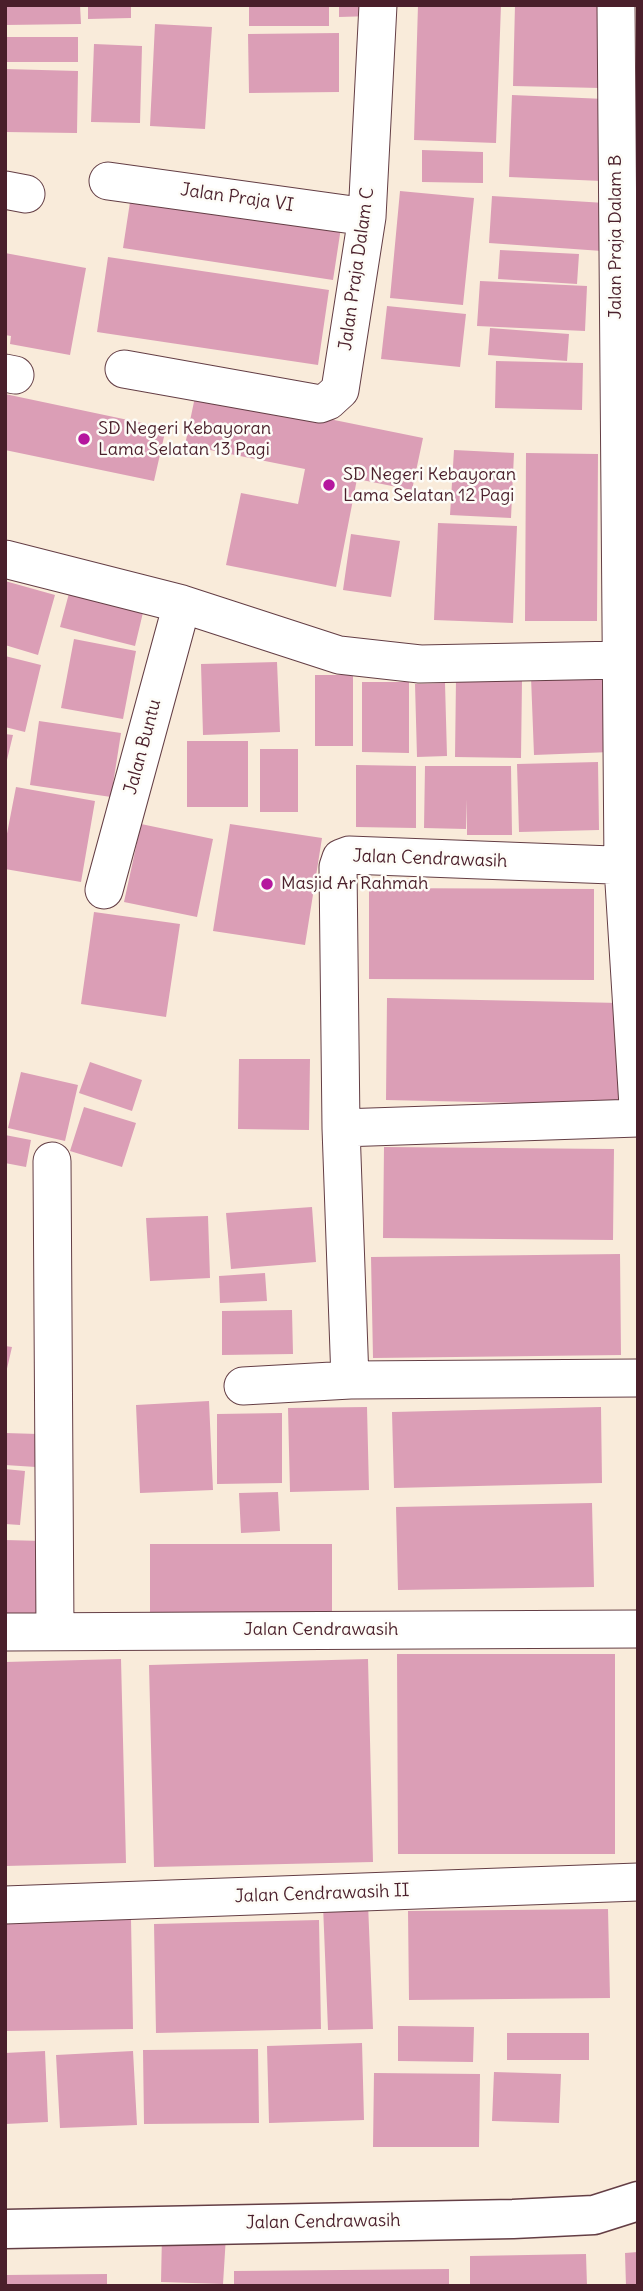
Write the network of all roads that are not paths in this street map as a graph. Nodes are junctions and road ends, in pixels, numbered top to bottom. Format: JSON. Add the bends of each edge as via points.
{"nodes":[{"id":1,"x":378,"y":5,"type":"edge"},
{"id":2,"x":616,"y":5,"type":"edge"},
{"id":3,"x":108,"y":181,"type":"dead end"},
{"id":4,"x":367,"y":217,"type":"junction"},
{"id":5,"x":124,"y":369,"type":"dead end"},
{"id":6,"x":628,"y":469,"type":"edge"},
{"id":7,"x":5,"y":559,"type":"edge"},
{"id":8,"x":181,"y":604,"type":"junction"},
{"id":9,"x":621,"y":660,"type":"junction"},
{"id":10,"x":630,"y":866,"type":"edge"},
{"id":11,"x":104,"y":890,"type":"dead end"},
{"id":12,"x":638,"y":1106,"type":"edge"},
{"id":13,"x":638,"y":1118,"type":"edge"},
{"id":14,"x":341,"y":1128,"type":"junction"},
{"id":15,"x":52,"y":1161,"type":"dead end"},
{"id":16,"x":638,"y":1378,"type":"edge"},
{"id":17,"x":350,"y":1380,"type":"junction"},
{"id":18,"x":243,"y":1386,"type":"dead end"},
{"id":19,"x":638,"y":1629,"type":"edge"},
{"id":20,"x":55,"y":1631,"type":"junction"},
{"id":21,"x":5,"y":1632,"type":"edge"},
{"id":22,"x":638,"y":1882,"type":"edge"},
{"id":23,"x":5,"y":1905,"type":"edge"},
{"id":24,"x":638,"y":2201,"type":"edge"},
{"id":25,"x":5,"y":2229,"type":"edge"}],
"edges":[{"from":1,"to":4,"type":"street","name":"Jalan Praja Dalam C"},
{"from":2,"to":6,"type":"street","name":"Jalan Praja Dalam B"},
{"from":3,"to":4,"type":"street","name":"Jalan Praja VI"},
{"from":4,"to":5,"type":"street","name":"Jalan Praja Dalam C","via":[[340,390],[328,401],[320,404]]},
{"from":6,"to":9,"type":"street","name":"Jalan Praja Dalam B"},
{"from":7,"to":8,"type":"street"},
{"from":8,"to":9,"type":"street","via":[[339,655],[420,664]]},
{"from":8,"to":11,"type":"street","name":"Jalan Buntu"},
{"from":9,"to":10,"type":"street","name":"Jalan Praja Dalam B"},
{"from":10,"to":12,"type":"street"},
{"from":10,"to":14,"type":"street","name":"Jalan Cendrawasih","via":[[341,858]]},
{"from":13,"to":14,"type":"street"},
{"from":14,"to":17,"type":"street","name":"Jalan Cendrawasih"},
{"from":15,"to":20,"type":"street"},
{"from":16,"to":17,"type":"street"},
{"from":17,"to":18,"type":"street"},
{"from":19,"to":20,"type":"street","name":"Jalan Cendrawasih"},
{"from":20,"to":21,"type":"street","name":"Jalan Cendrawasih"},
{"from":22,"to":23,"type":"street","name":"Jalan Cendrawasih II"},
{"from":24,"to":25,"type":"main road","name":"Jalan Cendrawasih","via":[[594,2215]]}]}
